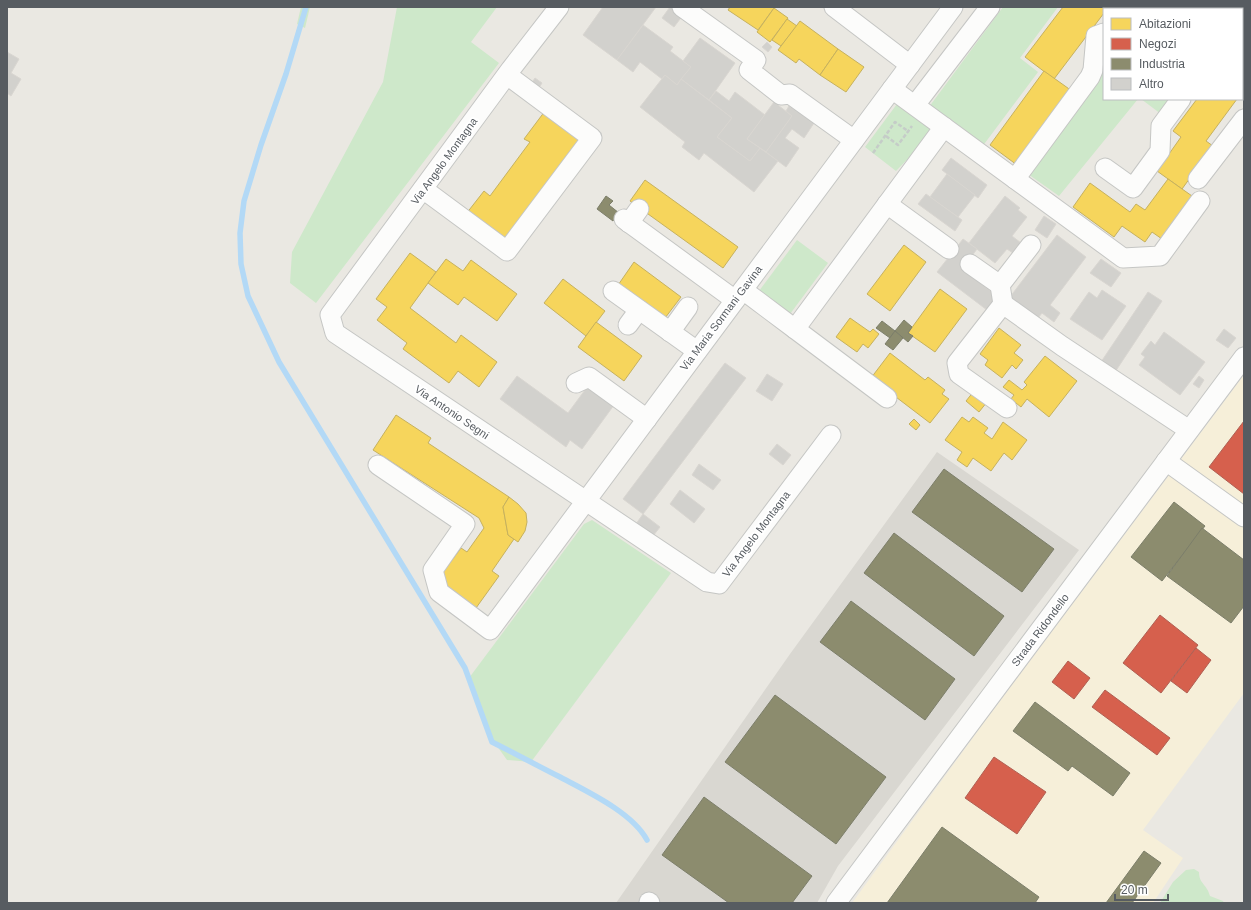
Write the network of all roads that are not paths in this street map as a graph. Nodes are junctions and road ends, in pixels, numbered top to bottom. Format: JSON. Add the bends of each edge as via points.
{"nodes":[{"id":1,"x":559,"y":7,"type":"edge"},
{"id":2,"x":682,"y":7,"type":"edge"},
{"id":3,"x":834,"y":7,"type":"edge"},
{"id":4,"x":953,"y":7,"type":"edge"},
{"id":5,"x":990,"y":7,"type":"edge"},
{"id":6,"x":1103,"y":33,"type":"edge"},
{"id":7,"x":910,"y":65,"type":"junction"},
{"id":8,"x":507,"y":75,"type":"junction"},
{"id":9,"x":892,"y":89,"type":"junction"},
{"id":10,"x":1180,"y":100,"type":"edge"},
{"id":11,"x":919,"y":108,"type":"junction"},
{"id":12,"x":1244,"y":119,"type":"edge"},
{"id":13,"x":944,"y":127,"type":"junction"},
{"id":14,"x":854,"y":140,"type":"junction"},
{"id":15,"x":1105,"y":168,"type":"dead end"},
{"id":16,"x":1015,"y":179,"type":"junction"},
{"id":17,"x":1198,"y":179,"type":"dead end"},
{"id":18,"x":423,"y":189,"type":"junction"},
{"id":19,"x":1200,"y":201,"type":"dead end"},
{"id":20,"x":887,"y":204,"type":"junction"},
{"id":21,"x":631,"y":217,"type":"dead end"},
{"id":22,"x":1031,"y":245,"type":"dead end"},
{"id":23,"x":949,"y":249,"type":"dead end"},
{"id":24,"x":970,"y":264,"type":"dead end"},
{"id":25,"x":1000,"y":285,"type":"junction"},
{"id":26,"x":613,"y":291,"type":"dead end"},
{"id":27,"x":739,"y":295,"type":"junction"},
{"id":28,"x":1003,"y":304,"type":"junction"},
{"id":29,"x":688,"y":307,"type":"dead end"},
{"id":30,"x":639,"y":310,"type":"junction"},
{"id":31,"x":330,"y":315,"type":"joint"},
{"id":32,"x":628,"y":325,"type":"dead end"},
{"id":33,"x":795,"y":329,"type":"junction"},
{"id":34,"x":670,"y":332,"type":"junction"},
{"id":35,"x":697,"y":351,"type":"junction"},
{"id":36,"x":1244,"y":357,"type":"edge"},
{"id":37,"x":576,"y":383,"type":"dead end"},
{"id":38,"x":887,"y":398,"type":"dead end"},
{"id":39,"x":1008,"y":408,"type":"dead end"},
{"id":40,"x":647,"y":419,"type":"junction"},
{"id":41,"x":1189,"y":430,"type":"junction"},
{"id":42,"x":831,"y":435,"type":"dead end"},
{"id":43,"x":1166,"y":461,"type":"junction"},
{"id":44,"x":378,"y":465,"type":"dead end"},
{"id":45,"x":585,"y":502,"type":"junction"},
{"id":46,"x":1244,"y":518,"type":"edge"},
{"id":47,"x":836,"y":903,"type":"edge"}],
"edges":[{"from":1,"to":8,"type":"street","name":"Via Angelo Montagna"},
{"from":2,"to":14,"type":"street","via":[[756,60],[749,70],[781,95],[790,94]]},
{"from":3,"to":7,"type":"street"},
{"from":4,"to":7,"type":"street","name":"Via Maria Sormani Gavina"},
{"from":5,"to":11,"type":"street"},
{"from":6,"to":16,"type":"street","via":[[1096,36],[1090,77]]},
{"from":7,"to":9,"type":"street","name":"Via Maria Sormani Gavina"},
{"from":8,"to":18,"type":"street","name":"Via Angelo Montagna"},
{"from":8,"to":18,"type":"street","via":[[592,138],[507,251]]},
{"from":9,"to":11,"type":"street"},
{"from":9,"to":14,"type":"street","name":"Via Maria Sormani Gavina"},
{"from":10,"to":15,"type":"street","via":[[1160,128],[1160,151],[1133,188]]},
{"from":11,"to":13,"type":"street"},
{"from":12,"to":17,"type":"street"},
{"from":13,"to":16,"type":"street"},
{"from":13,"to":20,"type":"street"},
{"from":14,"to":27,"type":"street","name":"Via Maria Sormani Gavina"},
{"from":16,"to":19,"type":"street","via":[[1123,258],[1160,256]]},
{"from":18,"to":31,"type":"street","name":"Via Angelo Montagna"},
{"from":20,"to":23,"type":"street"},
{"from":20,"to":33,"type":"street"},
{"from":21,"to":27,"type":"street"},
{"from":22,"to":25,"type":"street"},
{"from":24,"to":25,"type":"street"},
{"from":25,"to":28,"type":"street"},
{"from":26,"to":30,"type":"street"},
{"from":27,"to":33,"type":"street"},
{"from":27,"to":35,"type":"street","name":"Via Maria Sormani Gavina"},
{"from":28,"to":39,"type":"street","via":[[957,363],[959,374]]},
{"from":28,"to":41,"type":"street"},
{"from":29,"to":34,"type":"street"},
{"from":30,"to":32,"type":"street"},
{"from":30,"to":34,"type":"street"},
{"from":31,"to":45,"type":"street","name":"Via Antonio Segni","via":[[334,333]]},
{"from":33,"to":38,"type":"street"},
{"from":34,"to":35,"type":"street"},
{"from":35,"to":40,"type":"street","name":"Via Maria Sormani Gavina"},
{"from":36,"to":41,"type":"street","name":"Strada Ridondello"},
{"from":37,"to":40,"type":"street","via":[[590,377]]},
{"from":40,"to":45,"type":"street","name":"Via Maria Sormani Gavina"},
{"from":41,"to":43,"type":"street","name":"Strada Ridondello"},
{"from":42,"to":45,"type":"street","name":"Via Angelo Montagna","via":[[719,584],[707,582]]},
{"from":43,"to":46,"type":"street"},
{"from":43,"to":47,"type":"street","name":"Strada Ridondello"},
{"from":44,"to":45,"type":"street","name":"Via Maria Sormani Gavina","via":[[465,524],[433,570],[438,592],[490,630]]}]}
